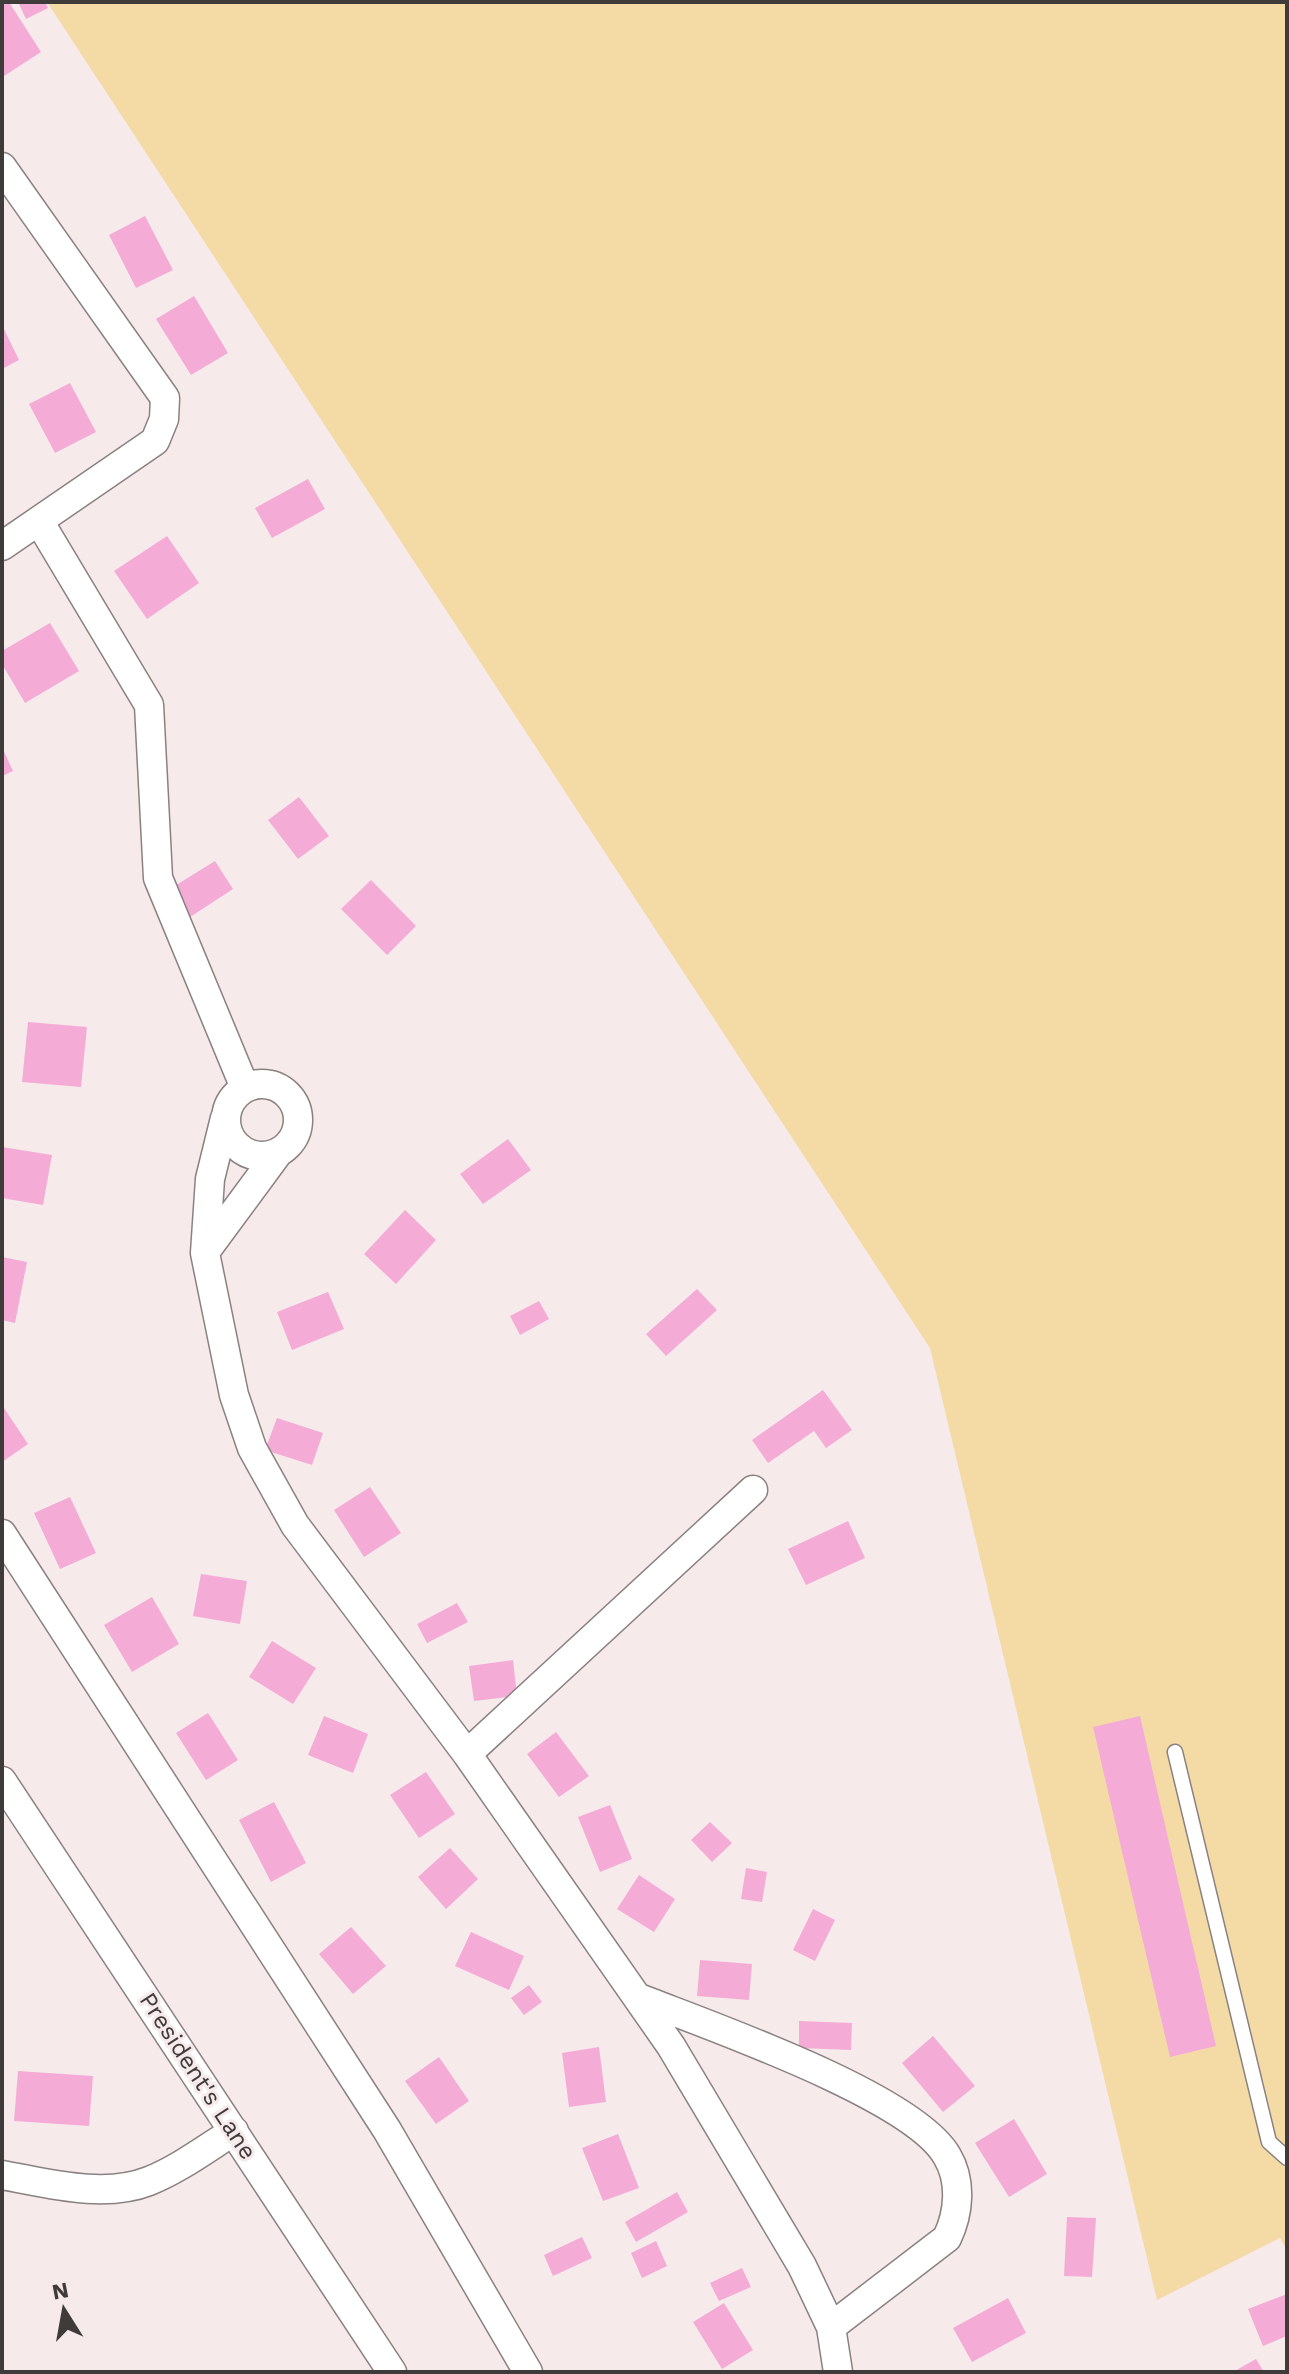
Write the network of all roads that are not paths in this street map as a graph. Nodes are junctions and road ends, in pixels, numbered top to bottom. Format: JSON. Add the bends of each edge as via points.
{"nodes":[{"id":1,"x":2,"y":167,"type":"edge"},
{"id":2,"x":39,"y":521,"type":"junction"},
{"id":3,"x":6,"y":536,"type":"edge"},
{"id":4,"x":245,"y":1088,"type":"junction"},
{"id":5,"x":225,"y":1118,"type":"junction"},
{"id":6,"x":278,"y":1153,"type":"junction"},
{"id":7,"x":205,"y":1253,"type":"junction"},
{"id":8,"x":753,"y":1490,"type":"dead end"},
{"id":9,"x":2,"y":1534,"type":"edge"},
{"id":10,"x":1175,"y":1752,"type":"dead end"},
{"id":11,"x":467,"y":1754,"type":"junction"},
{"id":12,"x":2,"y":1781,"type":"edge"},
{"id":13,"x":639,"y":1998,"type":"junction"},
{"id":14,"x":234,"y":2131,"type":"junction"},
{"id":15,"x":1287,"y":2158,"type":"edge"},
{"id":16,"x":2,"y":2175,"type":"edge"},
{"id":17,"x":831,"y":2327,"type":"junction"},
{"id":18,"x":392,"y":2372,"type":"edge"},
{"id":19,"x":528,"y":2372,"type":"edge"},
{"id":20,"x":838,"y":2372,"type":"edge"}],
"edges":[{"from":1,"to":2,"type":"street","via":[[165,398],[155,441]]},
{"from":2,"to":3,"type":"street"},
{"from":2,"to":4,"type":"street","via":[[149,705],[158,878]]},
{"from":4,"to":5,"type":"street","via":[[231,1100]]},
{"from":4,"to":6,"type":"street","via":[[264,1084],[282,1090],[294,1104],[298,1122],[292,1140]]},
{"from":5,"to":6,"type":"street","via":[[229,1137],[242,1151]]},
{"from":5,"to":7,"type":"street","via":[[210,1179]]},
{"from":6,"to":7,"type":"street"},
{"from":7,"to":11,"type":"street","via":[[234,1395],[252,1448],[295,1525]]},
{"from":8,"to":11,"type":"street"},
{"from":9,"to":19,"type":"street","via":[[387,2130]]},
{"from":10,"to":15,"type":"lane","via":[[1269,2142]]},
{"from":11,"to":13,"type":"street"},
{"from":12,"to":14,"type":"street","name":"President's Lane"},
{"from":13,"to":17,"type":"street","via":[[802,2266]]},
{"from":13,"to":17,"type":"street","via":[[886,2102],[947,2155],[957,2189],[957,2217],[947,2238]]},
{"from":14,"to":16,"type":"street","via":[[147,2182],[110,2189]]},
{"from":14,"to":18,"type":"street","name":"President's Lane"},
{"from":17,"to":20,"type":"street"}]}
